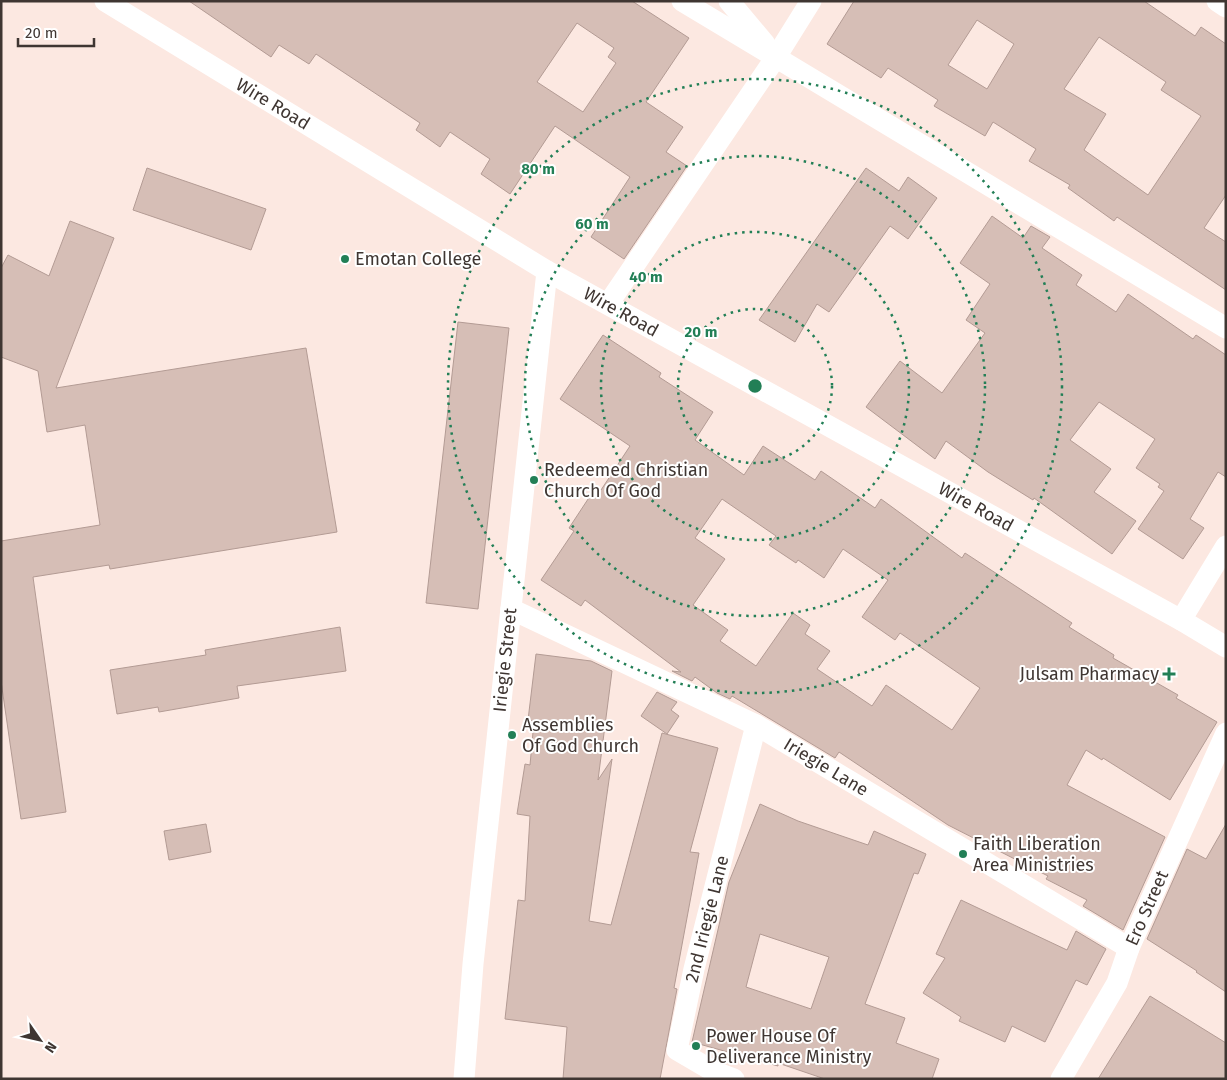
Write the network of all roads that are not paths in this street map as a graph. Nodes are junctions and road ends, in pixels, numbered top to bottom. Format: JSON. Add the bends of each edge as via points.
{"nodes":[{"id":1,"x":106,"y":1,"type":"edge"},
{"id":2,"x":682,"y":1,"type":"edge"},
{"id":3,"x":728,"y":1,"type":"edge"},
{"id":4,"x":811,"y":1,"type":"edge"},
{"id":5,"x":1216,"y":1,"type":"edge"},
{"id":6,"x":1226,"y":7,"type":"edge"},
{"id":7,"x":776,"y":57,"type":"junction"},
{"id":8,"x":547,"y":271,"type":"junction"},
{"id":9,"x":608,"y":304,"type":"junction"},
{"id":10,"x":1226,"y":328,"type":"edge"},
{"id":11,"x":1226,"y":546,"type":"edge"},
{"id":12,"x":511,"y":609,"type":"junction"},
{"id":13,"x":1181,"y":620,"type":"junction"},
{"id":14,"x":1226,"y":647,"type":"edge"},
{"id":15,"x":756,"y":725,"type":"junction"},
{"id":16,"x":1226,"y":733,"type":"edge"},
{"id":17,"x":1129,"y":948,"type":"junction"},
{"id":18,"x":464,"y":1079,"type":"edge"},
{"id":19,"x":734,"y":1079,"type":"edge"},
{"id":20,"x":1061,"y":1079,"type":"edge"}],
"edges":[{"from":1,"to":8,"type":"street","name":"Wire Road"},
{"from":2,"to":7,"type":"street"},
{"from":3,"to":7,"type":"street"},
{"from":4,"to":7,"type":"street"},
{"from":5,"to":6,"type":"street"},
{"from":7,"to":9,"type":"street"},
{"from":7,"to":10,"type":"street"},
{"from":8,"to":9,"type":"street","name":"Wire Road"},
{"from":8,"to":12,"type":"street","name":"Iriegie Street"},
{"from":9,"to":13,"type":"street","name":"Wire Road"},
{"from":11,"to":13,"type":"street"},
{"from":12,"to":15,"type":"street","name":"Iriegie Lane"},
{"from":12,"to":18,"type":"street","name":"Iriegie Street"},
{"from":13,"to":14,"type":"street","name":"Wire Road"},
{"from":15,"to":17,"type":"street","name":"Iriegie Lane"},
{"from":15,"to":19,"type":"street","name":"2nd Iriegie Lane","via":[[694,969],[677,1050]]},
{"from":16,"to":17,"type":"street","name":"Ero Street"},
{"from":17,"to":20,"type":"street","name":"Ero Street","via":[[1117,983]]}]}
